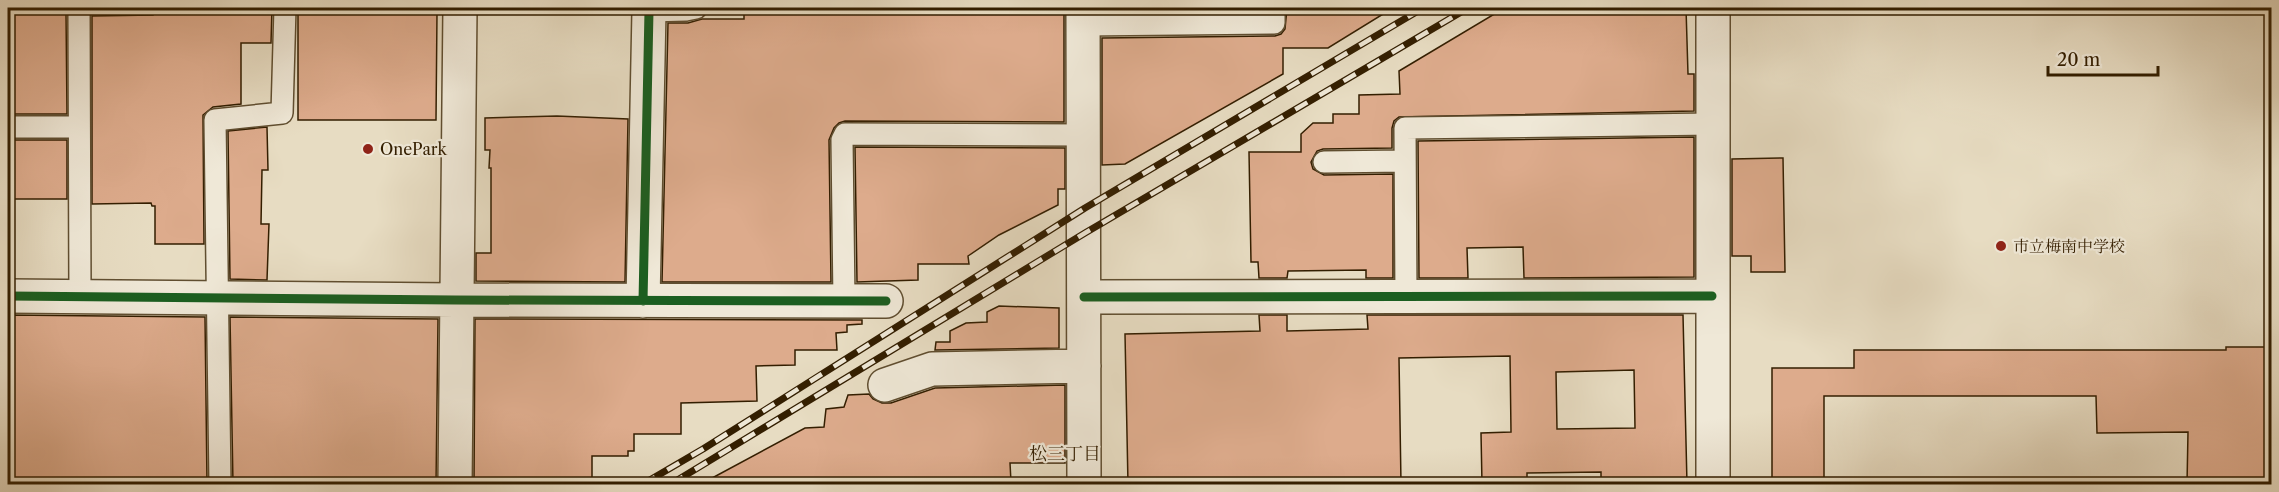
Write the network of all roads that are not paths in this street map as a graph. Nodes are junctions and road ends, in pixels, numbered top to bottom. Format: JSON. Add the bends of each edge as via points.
{"nodes":[{"id":1,"x":79,"y":8,"type":"edge"},
{"id":2,"x":285,"y":8,"type":"edge"},
{"id":3,"x":460,"y":8,"type":"edge"},
{"id":4,"x":696,"y":8,"type":"edge"},
{"id":5,"x":1274,"y":8,"type":"edge"},
{"id":6,"x":1713,"y":8,"type":"edge"},
{"id":7,"x":649,"y":11,"type":"joint"},
{"id":8,"x":1083,"y":16,"type":"edge"},
{"id":9,"x":1713,"y":124,"type":"junction"},
{"id":10,"x":8,"y":127,"type":"edge"},
{"id":11,"x":80,"y":127,"type":"junction"},
{"id":12,"x":1084,"y":135,"type":"junction"},
{"id":13,"x":1405,"y":161,"type":"junction"},
{"id":14,"x":1324,"y":162,"type":"dead end"},
{"id":15,"x":8,"y":296,"type":"edge"},
{"id":16,"x":1712,"y":296,"type":"junction"},
{"id":17,"x":80,"y":297,"type":"junction"},
{"id":18,"x":1084,"y":297,"type":"junction"},
{"id":19,"x":1406,"y":297,"type":"junction"},
{"id":20,"x":216,"y":298,"type":"junction"},
{"id":21,"x":455,"y":300,"type":"junction"},
{"id":22,"x":643,"y":301,"type":"junction"},
{"id":23,"x":844,"y":301,"type":"junction"},
{"id":24,"x":886,"y":301,"type":"dead end"},
{"id":25,"x":1084,"y":366,"type":"junction"},
{"id":26,"x":885,"y":385,"type":"dead end"},
{"id":27,"x":220,"y":484,"type":"edge"},
{"id":28,"x":455,"y":484,"type":"edge"},
{"id":29,"x":1084,"y":484,"type":"edge"},
{"id":30,"x":1713,"y":484,"type":"edge"}],
"edges":[{"from":1,"to":11,"type":"lane"},
{"from":2,"to":20,"type":"lane","via":[[282,113],[214,120]]},
{"from":3,"to":21,"type":"street"},
{"from":4,"to":7,"type":"lane"},
{"from":5,"to":8,"type":"lane","via":[[1274,23]]},
{"from":6,"to":9,"type":"street"},
{"from":7,"to":22,"type":"street"},
{"from":8,"to":12,"type":"street"},
{"from":9,"to":13,"type":"lane","via":[[1405,128]]},
{"from":9,"to":16,"type":"street"},
{"from":10,"to":11,"type":"lane"},
{"from":11,"to":17,"type":"lane"},
{"from":12,"to":18,"type":"street"},
{"from":12,"to":23,"type":"lane","via":[[844,134]]},
{"from":13,"to":14,"type":"lane"},
{"from":13,"to":19,"type":"lane"},
{"from":15,"to":17,"type":"street"},
{"from":16,"to":19,"type":"street"},
{"from":16,"to":30,"type":"street"},
{"from":17,"to":20,"type":"street"},
{"from":18,"to":19,"type":"street"},
{"from":18,"to":25,"type":"street"},
{"from":20,"to":21,"type":"street"},
{"from":20,"to":27,"type":"lane"},
{"from":21,"to":22,"type":"street"},
{"from":21,"to":28,"type":"street"},
{"from":22,"to":23,"type":"street"},
{"from":23,"to":24,"type":"street"},
{"from":25,"to":26,"type":"street","via":[[932,369]]},
{"from":25,"to":29,"type":"street"}]}
